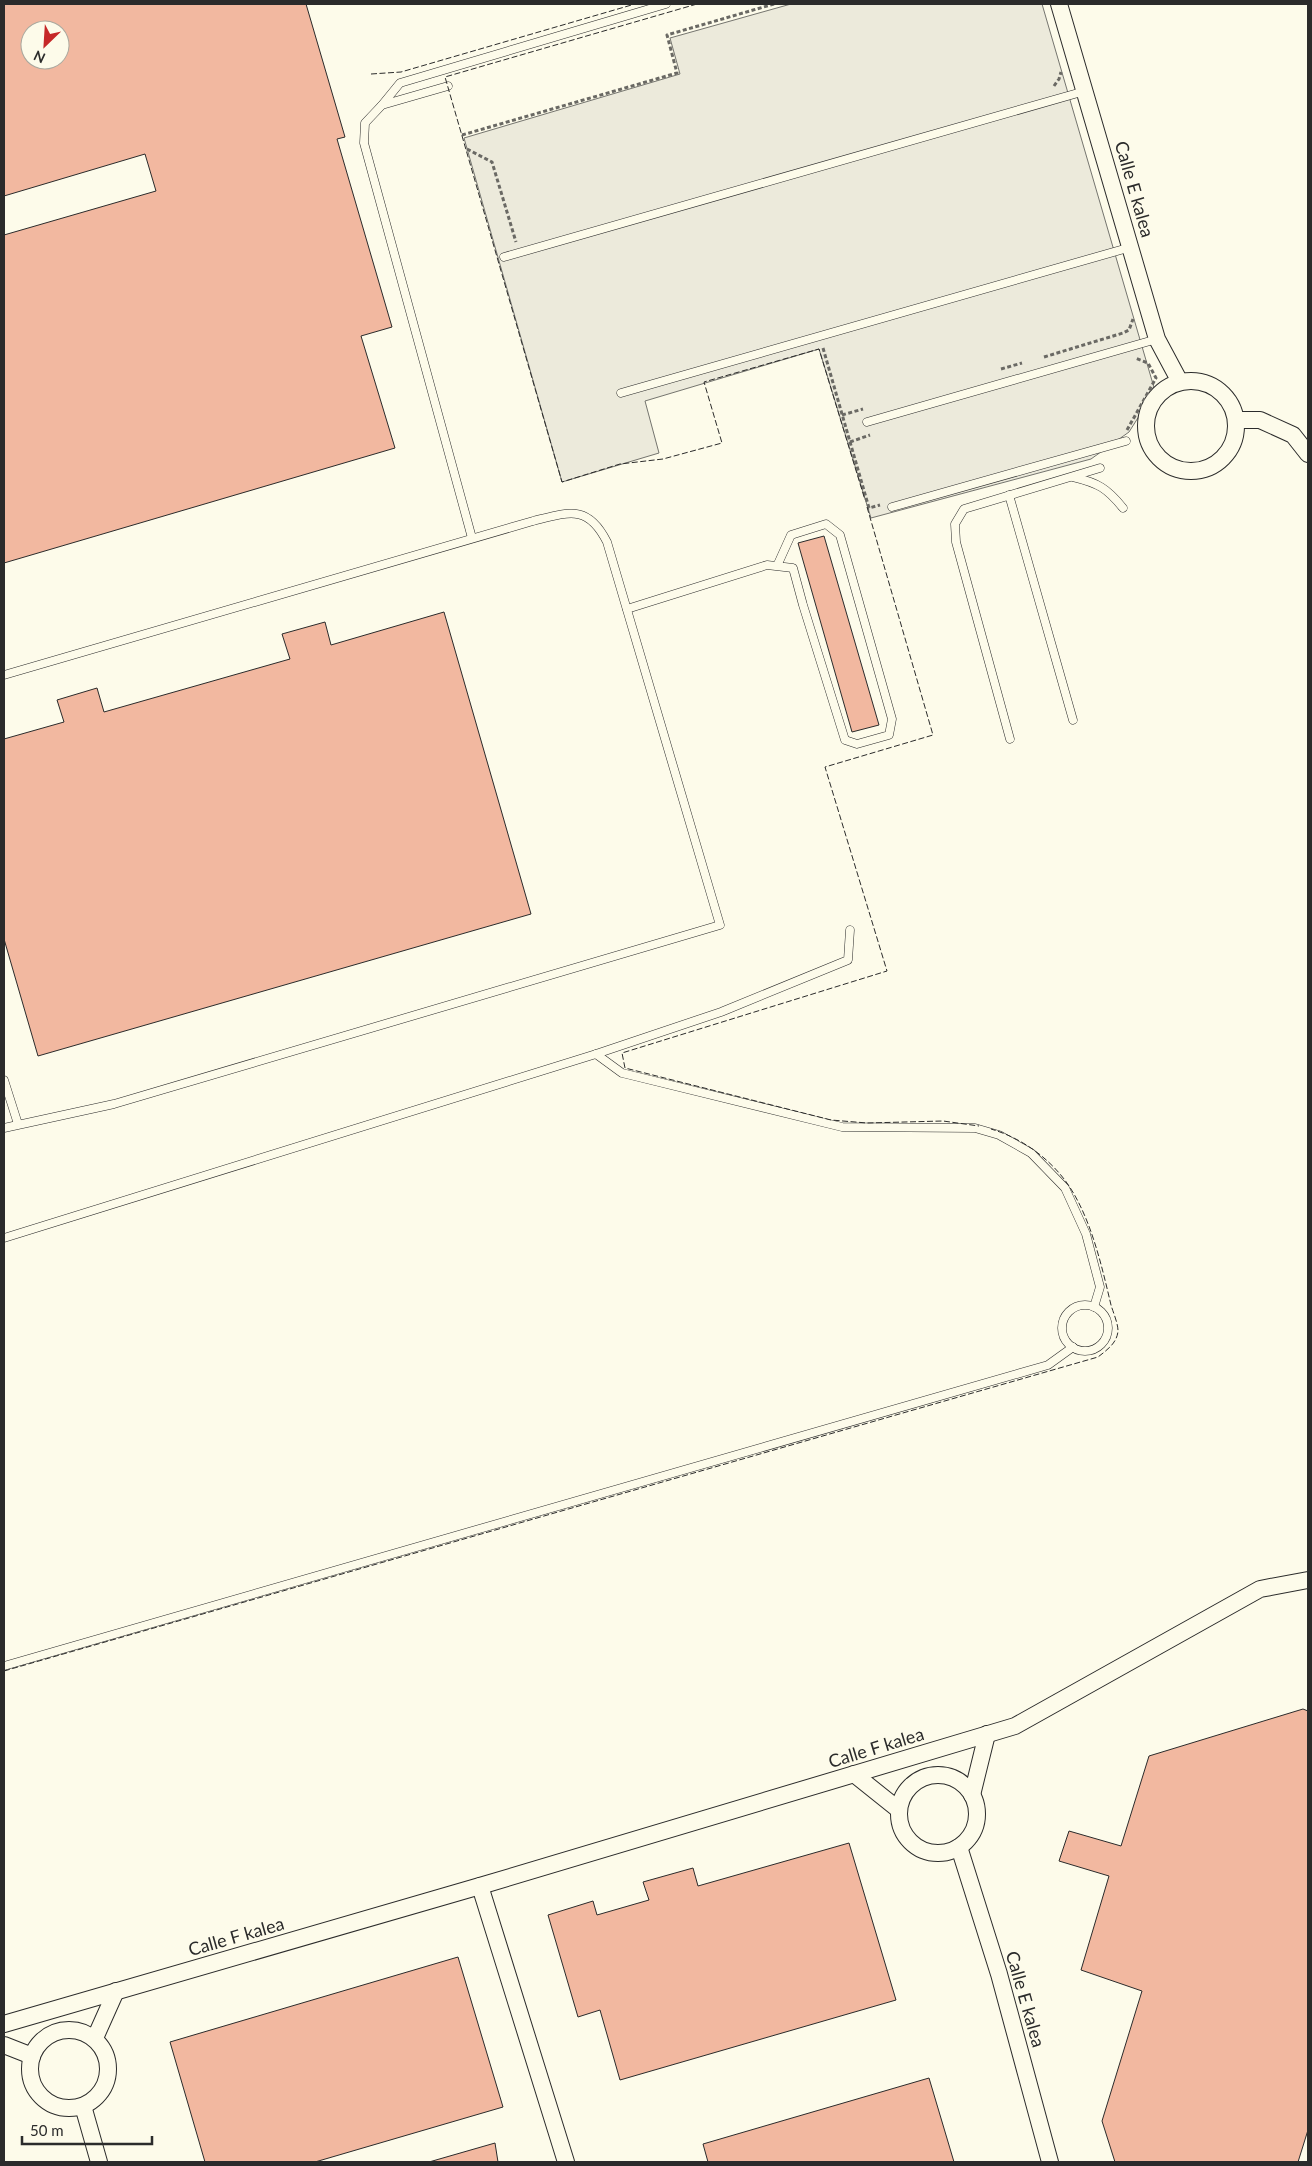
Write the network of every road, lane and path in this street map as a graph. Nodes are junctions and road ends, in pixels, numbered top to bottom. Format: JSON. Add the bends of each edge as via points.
{"nodes":[{"id":1,"x":666,"y":4,"type":"edge"},
{"id":2,"x":774,"y":4,"type":"edge"},
{"id":3,"x":1059,"y":4,"type":"edge"},
{"id":4,"x":1061,"y":68,"type":"dead end"},
{"id":5,"x":448,"y":86,"type":"dead end"},
{"id":6,"x":1051,"y":88,"type":"dead end"},
{"id":7,"x":1085,"y":91,"type":"junction"},
{"id":8,"x":382,"y":105,"type":"junction"},
{"id":9,"x":462,"y":135,"type":"dead end"},
{"id":10,"x":523,"y":242,"type":"dead end"},
{"id":11,"x":516,"y":243,"type":"dead end"},
{"id":12,"x":1131,"y":248,"type":"junction"},
{"id":13,"x":504,"y":257,"type":"dead end"},
{"id":14,"x":1131,"y":312,"type":"dead end"},
{"id":15,"x":820,"y":336,"type":"junction"},
{"id":16,"x":1158,"y":339,"type":"junction"},
{"id":17,"x":830,"y":346,"type":"dead end"},
{"id":18,"x":824,"y":348,"type":"junction"},
{"id":19,"x":1035,"y":359,"type":"dead end"},
{"id":20,"x":1129,"y":360,"type":"dead end"},
{"id":21,"x":1026,"y":362,"type":"dead end"},
{"id":22,"x":999,"y":369,"type":"dead end"},
{"id":23,"x":1180,"y":382,"type":"junction"},
{"id":24,"x":621,"y":393,"type":"dead end"},
{"id":25,"x":872,"y":406,"type":"dead end"},
{"id":26,"x":842,"y":414,"type":"junction"},
{"id":27,"x":1236,"y":420,"type":"junction"},
{"id":28,"x":867,"y":422,"type":"dead end"},
{"id":29,"x":871,"y":435,"type":"dead end"},
{"id":30,"x":1125,"y":438,"type":"joint"},
{"id":31,"x":850,"y":442,"type":"junction"},
{"id":32,"x":1308,"y":454,"type":"edge"},
{"id":33,"x":1100,"y":468,"type":"dead end"},
{"id":34,"x":1072,"y":476,"type":"junction"},
{"id":35,"x":1008,"y":495,"type":"junction"},
{"id":36,"x":883,"y":504,"type":"dead end"},
{"id":37,"x":892,"y":507,"type":"dead end"},
{"id":38,"x":1123,"y":508,"type":"dead end"},
{"id":39,"x":472,"y":538,"type":"junction"},
{"id":40,"x":777,"y":566,"type":"junction"},
{"id":41,"x":627,"y":609,"type":"junction"},
{"id":42,"x":4,"y":675,"type":"edge"},
{"id":43,"x":1073,"y":720,"type":"dead end"},
{"id":44,"x":1010,"y":739,"type":"dead end"},
{"id":45,"x":850,"y":930,"type":"dead end"},
{"id":46,"x":596,"y":1054,"type":"junction"},
{"id":47,"x":4,"y":1080,"type":"edge"},
{"id":48,"x":18,"y":1124,"type":"junction"},
{"id":49,"x":4,"y":1128,"type":"edge"},
{"id":50,"x":4,"y":1238,"type":"edge"},
{"id":51,"x":1094,"y":1307,"type":"junction"},
{"id":52,"x":1073,"y":1347,"type":"junction"},
{"id":53,"x":1308,"y":1580,"type":"edge"},
{"id":54,"x":4,"y":1666,"type":"edge"},
{"id":55,"x":987,"y":1734,"type":"junction"},
{"id":56,"x":854,"y":1774,"type":"junction"},
{"id":57,"x":972,"y":1795,"type":"junction"},
{"id":58,"x":899,"y":1810,"type":"junction"},
{"id":59,"x":958,"y":1847,"type":"junction"},
{"id":60,"x":480,"y":1886,"type":"junction"},
{"id":61,"x":116,"y":1991,"type":"junction"},
{"id":62,"x":4,"y":2024,"type":"edge"},
{"id":63,"x":95,"y":2038,"type":"junction"},
{"id":64,"x":4,"y":2045,"type":"edge"},
{"id":65,"x":32,"y":2056,"type":"junction"},
{"id":66,"x":83,"y":2106,"type":"junction"},
{"id":67,"x":99,"y":2162,"type":"edge"},
{"id":68,"x":566,"y":2162,"type":"edge"},
{"id":69,"x":1050,"y":2162,"type":"edge"}],
"edges":[{"from":1,"to":8,"type":"lane","via":[[400,83]]},
{"from":2,"to":9,"type":"path","via":[[667,35],[677,73]]},
{"from":3,"to":7,"type":"street","name":"Calle E kalea"},
{"from":4,"to":6,"type":"path","via":[[1059,79]]},
{"from":5,"to":8,"type":"lane"},
{"from":7,"to":12,"type":"street","name":"Calle E kalea"},
{"from":7,"to":13,"type":"lane"},
{"from":8,"to":39,"type":"lane","via":[[365,122],[364,143]]},
{"from":10,"to":11,"type":"path"},
{"from":12,"to":15,"type":"lane"},
{"from":12,"to":16,"type":"street","name":"Calle E kalea"},
{"from":14,"to":19,"type":"path","via":[[1133,324],[1127,332]]},
{"from":15,"to":18,"type":"path"},
{"from":15,"to":24,"type":"lane"},
{"from":16,"to":23,"type":"street","name":"Calle E kalea"},
{"from":16,"to":28,"type":"lane"},
{"from":17,"to":18,"type":"path"},
{"from":18,"to":26,"type":"path"},
{"from":20,"to":30,"type":"path","via":[[1137,358],[1148,363],[1156,378]]},
{"from":21,"to":22,"type":"path"},
{"from":23,"to":27,"type":"street","via":[[1196,381],[1223,394],[1232,406]]},
{"from":23,"to":27,"type":"street","via":[[1155,398],[1148,412],[1148,442],[1168,465],[1196,471],[1210,467],[1222,459],[1233,441]]},
{"from":25,"to":26,"type":"path"},
{"from":26,"to":31,"type":"path"},
{"from":27,"to":32,"type":"street","via":[[1260,420],[1293,435]]},
{"from":29,"to":31,"type":"path"},
{"from":30,"to":37,"type":"lane"},
{"from":31,"to":36,"type":"path","via":[[869,508]]},
{"from":33,"to":34,"type":"lane"},
{"from":34,"to":35,"type":"lane"},
{"from":34,"to":38,"type":"lane","via":[[1111,492]]},
{"from":35,"to":43,"type":"lane"},
{"from":35,"to":44,"type":"lane","via":[[964,509],[955,524],[956,542]]},
{"from":39,"to":41,"type":"lane","via":[[570,512],[588,517],[599,525],[607,542]]},
{"from":39,"to":42,"type":"lane"},
{"from":40,"to":40,"type":"lane","via":[[793,568],[845,740],[857,744],[889,735],[892,719],[840,535],[826,524],[791,535]]},
{"from":40,"to":41,"type":"lane","via":[[767,565]]},
{"from":41,"to":48,"type":"lane","via":[[720,925],[114,1104]]},
{"from":45,"to":46,"type":"lane","via":[[848,960],[721,1012]]},
{"from":46,"to":50,"type":"lane"},
{"from":46,"to":51,"type":"lane","via":[[622,1073],[842,1127],[975,1128],[999,1136],[1031,1153],[1064,1188],[1088,1242],[1100,1287]]},
{"from":47,"to":48,"type":"lane"},
{"from":48,"to":49,"type":"lane"},
{"from":51,"to":52,"type":"lane","via":[[1079,1306],[1066,1315],[1063,1330]]},
{"from":51,"to":52,"type":"lane","via":[[1106,1318],[1108,1333],[1104,1341],[1092,1350]]},
{"from":52,"to":54,"type":"lane","via":[[1048,1365]]},
{"from":53,"to":55,"type":"street","name":"Calle F kalea","via":[[1260,1589],[1015,1726]]},
{"from":55,"to":56,"type":"street","name":"Calle F kalea"},
{"from":55,"to":57,"type":"street"},
{"from":56,"to":58,"type":"street"},
{"from":56,"to":60,"type":"street","name":"Calle F kalea"},
{"from":57,"to":58,"type":"street","via":[[955,1779],[934,1775],[924,1777],[907,1790]]},
{"from":57,"to":59,"type":"street","via":[[977,1818],[971,1834]]},
{"from":58,"to":59,"type":"street","via":[[903,1831],[917,1847],[938,1853]]},
{"from":59,"to":69,"type":"street","name":"Calle E kalea","via":[[999,1974]]},
{"from":60,"to":61,"type":"street","name":"Calle F kalea"},
{"from":60,"to":68,"type":"street"},
{"from":61,"to":62,"type":"street","name":"Calle F kalea"},
{"from":61,"to":63,"type":"street"},
{"from":63,"to":65,"type":"street","via":[[85,2032],[67,2029],[40,2041]]},
{"from":63,"to":66,"type":"street","via":[[107,2058],[109,2070],[102,2092]]},
{"from":64,"to":65,"type":"street"},
{"from":65,"to":66,"type":"street","via":[[30,2074],[40,2095],[60,2107]]},
{"from":66,"to":67,"type":"street"}]}
